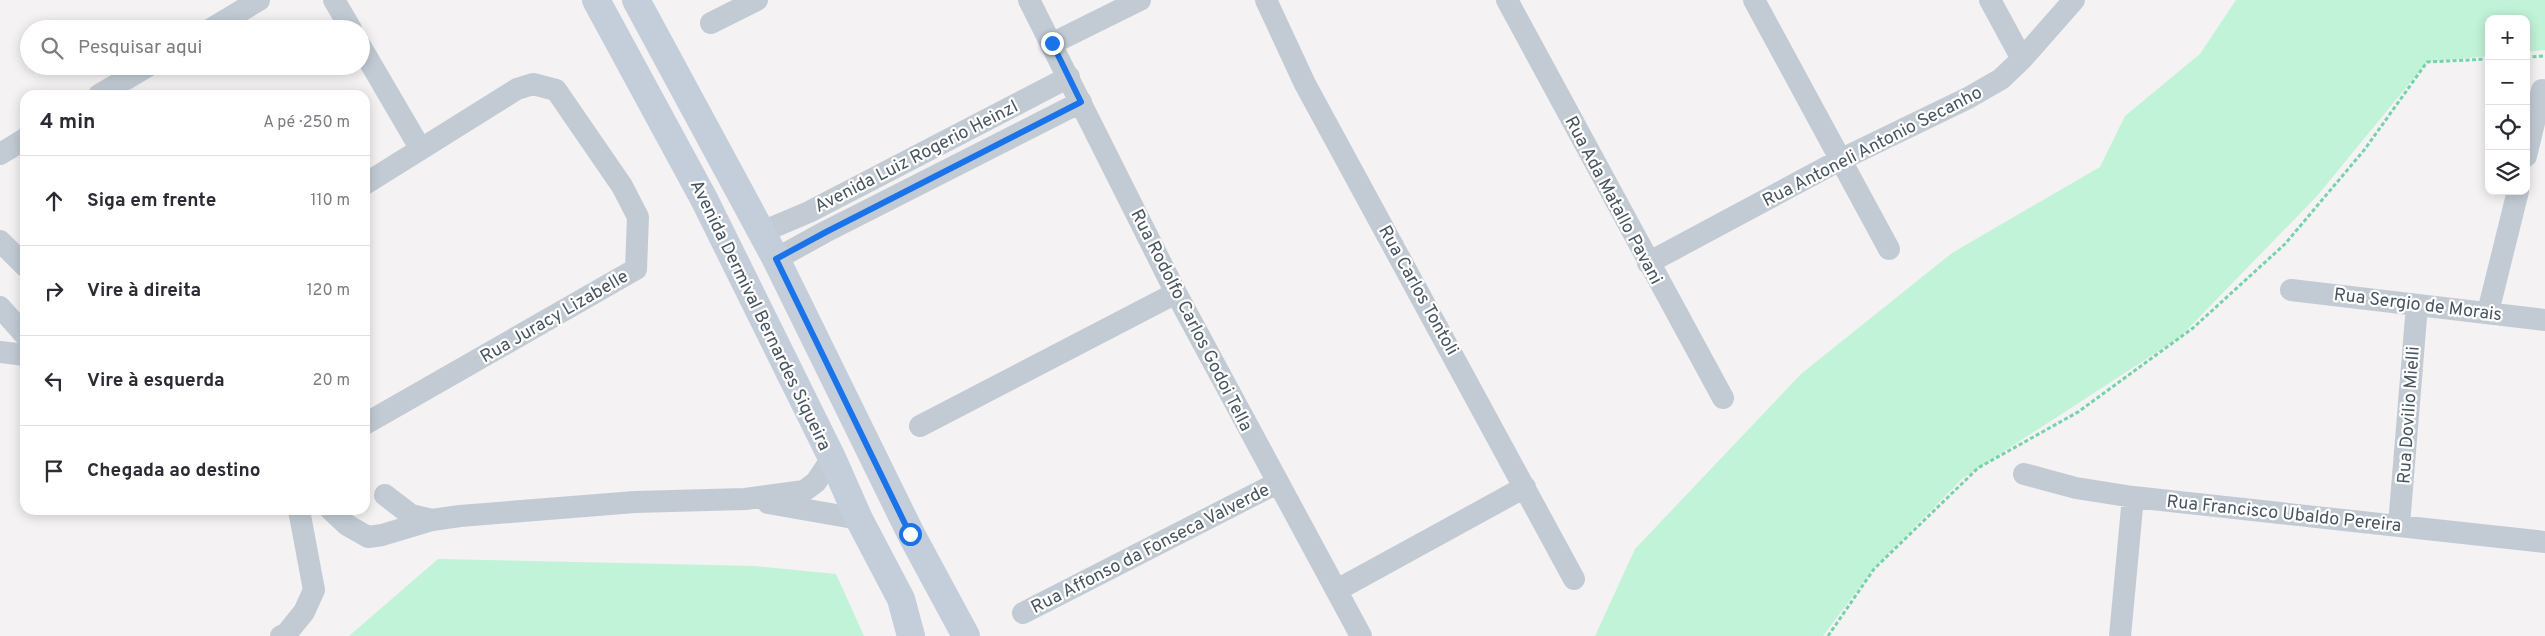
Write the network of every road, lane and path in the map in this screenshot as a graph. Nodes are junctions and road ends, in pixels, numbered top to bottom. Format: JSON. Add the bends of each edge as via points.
{"nodes":[{"id":1,"x":260,"y":0,"type":"edge"},
{"id":2,"x":334,"y":0,"type":"edge"},
{"id":3,"x":596,"y":0,"type":"edge"},
{"id":4,"x":636,"y":0,"type":"edge"},
{"id":5,"x":757,"y":0,"type":"edge"},
{"id":6,"x":1029,"y":0,"type":"edge"},
{"id":7,"x":1140,"y":0,"type":"edge"},
{"id":8,"x":1266,"y":0,"type":"edge"},
{"id":9,"x":1507,"y":0,"type":"edge"},
{"id":10,"x":1754,"y":0,"type":"edge"},
{"id":11,"x":1990,"y":0,"type":"edge"},
{"id":12,"x":2074,"y":0,"type":"edge"},
{"id":13,"x":226,"y":20,"type":"edge"},
{"id":14,"x":346,"y":20,"type":"edge"},
{"id":15,"x":711,"y":23,"type":"dead end"},
{"id":16,"x":1052,"y":43,"type":"junction"},
{"id":17,"x":2545,"y":56,"type":"edge"},
{"id":18,"x":2530,"y":57,"type":"edge"},
{"id":19,"x":2022,"y":59,"type":"junction"},
{"id":20,"x":2485,"y":59,"type":"edge"},
{"id":21,"x":370,"y":62,"type":"edge"},
{"id":22,"x":133,"y":75,"type":"edge"},
{"id":23,"x":1069,"y":77,"type":"junction"},
{"id":24,"x":107,"y":90,"type":"edge"},
{"id":25,"x":2542,"y":90,"type":"dead end"},
{"id":26,"x":1081,"y":102,"type":"junction"},
{"id":27,"x":20,"y":142,"type":"edge"},
{"id":28,"x":420,"y":148,"type":"junction"},
{"id":29,"x":2527,"y":150,"type":"edge"},
{"id":30,"x":0,"y":154,"type":"edge"},
{"id":31,"x":1840,"y":160,"type":"junction"},
{"id":32,"x":370,"y":181,"type":"edge"},
{"id":33,"x":2517,"y":195,"type":"edge"},
{"id":34,"x":762,"y":232,"type":"junction"},
{"id":35,"x":0,"y":241,"type":"edge"},
{"id":36,"x":1889,"y":249,"type":"dead end"},
{"id":37,"x":776,"y":259,"type":"junction"},
{"id":38,"x":20,"y":261,"type":"edge"},
{"id":39,"x":1648,"y":263,"type":"junction"},
{"id":40,"x":2291,"y":290,"type":"dead end"},
{"id":41,"x":1176,"y":293,"type":"junction"},
{"id":42,"x":2417,"y":305,"type":"junction"},
{"id":43,"x":0,"y":307,"type":"edge"},
{"id":44,"x":2488,"y":312,"type":"junction"},
{"id":45,"x":2545,"y":320,"type":"edge"},
{"id":46,"x":20,"y":329,"type":"edge"},
{"id":47,"x":0,"y":352,"type":"edge"},
{"id":48,"x":20,"y":354,"type":"edge"},
{"id":49,"x":1723,"y":398,"type":"dead end"},
{"id":50,"x":370,"y":421,"type":"edge"},
{"id":51,"x":920,"y":426,"type":"dead end"},
{"id":52,"x":832,"y":458,"type":"junction"},
{"id":53,"x":2024,"y":474,"type":"dead end"},
{"id":54,"x":1277,"y":483,"type":"junction"},
{"id":55,"x":1525,"y":487,"type":"junction"},
{"id":56,"x":385,"y":495,"type":"dead end"},
{"id":57,"x":2133,"y":497,"type":"junction"},
{"id":58,"x":745,"y":499,"type":"junction"},
{"id":59,"x":300,"y":515,"type":"edge"},
{"id":60,"x":337,"y":515,"type":"edge"},
{"id":61,"x":859,"y":519,"type":"junction"},
{"id":62,"x":432,"y":520,"type":"junction"},
{"id":63,"x":2400,"y":525,"type":"junction"},
{"id":64,"x":2545,"y":542,"type":"edge"},
{"id":65,"x":1574,"y":579,"type":"dead end"},
{"id":66,"x":1337,"y":590,"type":"junction"},
{"id":67,"x":1023,"y":613,"type":"dead end"},
{"id":68,"x":281,"y":636,"type":"edge"},
{"id":69,"x":911,"y":636,"type":"edge"},
{"id":70,"x":966,"y":636,"type":"edge"},
{"id":71,"x":1361,"y":636,"type":"edge"},
{"id":72,"x":1828,"y":636,"type":"edge"},
{"id":73,"x":2120,"y":636,"type":"edge"}],
"edges":[{"from":1,"to":13,"type":"street"},
{"from":2,"to":14,"type":"street"},
{"from":3,"to":52,"type":"main road","name":"Avenida Dermival Bernardes Siqueira","via":[[704,199]]},
{"from":4,"to":34,"type":"main road","name":"Avenida Dermival Bernardes Siqueira"},
{"from":5,"to":15,"type":"street"},
{"from":6,"to":16,"type":"street","name":"Rua Rodolfo Carlos Godoi Tella"},
{"from":7,"to":16,"type":"street"},
{"from":8,"to":55,"type":"street","name":"Rua Carlos Tontoli","via":[[1305,84]]},
{"from":9,"to":39,"type":"street","name":"Rua Ada Matallo Pavani"},
{"from":10,"to":31,"type":"street"},
{"from":11,"to":19,"type":"street"},
{"from":12,"to":19,"type":"street","name":"Rua Antoneli Antonio Secanho"},
{"from":16,"to":23,"type":"street","name":"Rua Rodolfo Carlos Godoi Tella"},
{"from":17,"to":18,"type":"path"},
{"from":19,"to":31,"type":"street","name":"Rua Antoneli Antonio Secanho","via":[[2000,79],[1968,98]]},
{"from":20,"to":72,"type":"path","via":[[2427,62],[2365,149],[2284,244],[2193,328],[2078,412],[1978,468],[1874,568]]},
{"from":21,"to":28,"type":"street"},
{"from":22,"to":24,"type":"street"},
{"from":23,"to":26,"type":"street","name":"Rua Rodolfo Carlos Godoi Tella"},
{"from":23,"to":34,"type":"street","name":"Avenida Luiz Rogerio Heinzl","via":[[809,212]]},
{"from":25,"to":29,"type":"street"},
{"from":26,"to":37,"type":"street","name":"Avenida Luiz Rogerio Heinzl"},
{"from":26,"to":41,"type":"street","name":"Rua Rodolfo Carlos Godoi Tella"},
{"from":27,"to":30,"type":"street"},
{"from":28,"to":32,"type":"street","name":"Rua Juracy Lizabelle"},
{"from":28,"to":50,"type":"street","name":"Rua Juracy Lizabelle","via":[[517,89],[533,84],[556,90],[622,186],[638,217],[636,269]]},
{"from":31,"to":36,"type":"street"},
{"from":31,"to":39,"type":"street","name":"Rua Antoneli Antonio Secanho"},
{"from":33,"to":44,"type":"street"},
{"from":34,"to":37,"type":"main road","name":"Avenida Dermival Bernardes Siqueira"},
{"from":35,"to":38,"type":"street"},
{"from":37,"to":70,"type":"main road","name":"Avenida Dermival Bernardes Siqueira","via":[[910,534]]},
{"from":39,"to":49,"type":"street","name":"Rua Ada Matallo Pavani"},
{"from":40,"to":42,"type":"street","name":"Rua Sergio de Morais"},
{"from":41,"to":51,"type":"street"},
{"from":41,"to":54,"type":"street","name":"Rua Rodolfo Carlos Godoi Tella"},
{"from":42,"to":44,"type":"street","name":"Rua Sergio de Morais"},
{"from":42,"to":63,"type":"street","name":"Rua Dovilio Mielli"},
{"from":43,"to":46,"type":"street"},
{"from":44,"to":45,"type":"street","name":"Rua Sergio de Morais"},
{"from":47,"to":48,"type":"street"},
{"from":52,"to":58,"type":"street","via":[[816,482],[804,492]]},
{"from":52,"to":61,"type":"main road","name":"Avenida Dermival Bernardes Siqueira"},
{"from":53,"to":57,"type":"street","name":"Rua Francisco Ubaldo Pereira","via":[[2076,488]]},
{"from":54,"to":66,"type":"street","name":"Rua Rodolfo Carlos Godoi Tella"},
{"from":54,"to":67,"type":"street","name":"Rua Affonso da Fonseca Valverde"},
{"from":55,"to":65,"type":"street","name":"Rua Carlos Tontoli"},
{"from":55,"to":66,"type":"street"},
{"from":56,"to":62,"type":"street","via":[[412,515]]},
{"from":57,"to":63,"type":"street","name":"Rua Francisco Ubaldo Pereira"},
{"from":57,"to":73,"type":"street"},
{"from":58,"to":61,"type":"street"},
{"from":58,"to":62,"type":"street","via":[[635,502]]},
{"from":59,"to":68,"type":"street","via":[[314,590],[304,612]]},
{"from":60,"to":62,"type":"street","via":[[368,537]]},
{"from":61,"to":69,"type":"main road","name":"Avenida Dermival Bernardes Siqueira","via":[[901,599]]},
{"from":63,"to":64,"type":"street","name":"Rua Francisco Ubaldo Pereira"},
{"from":66,"to":71,"type":"street","name":"Rua Rodolfo Carlos Godoi Tella"}]}
